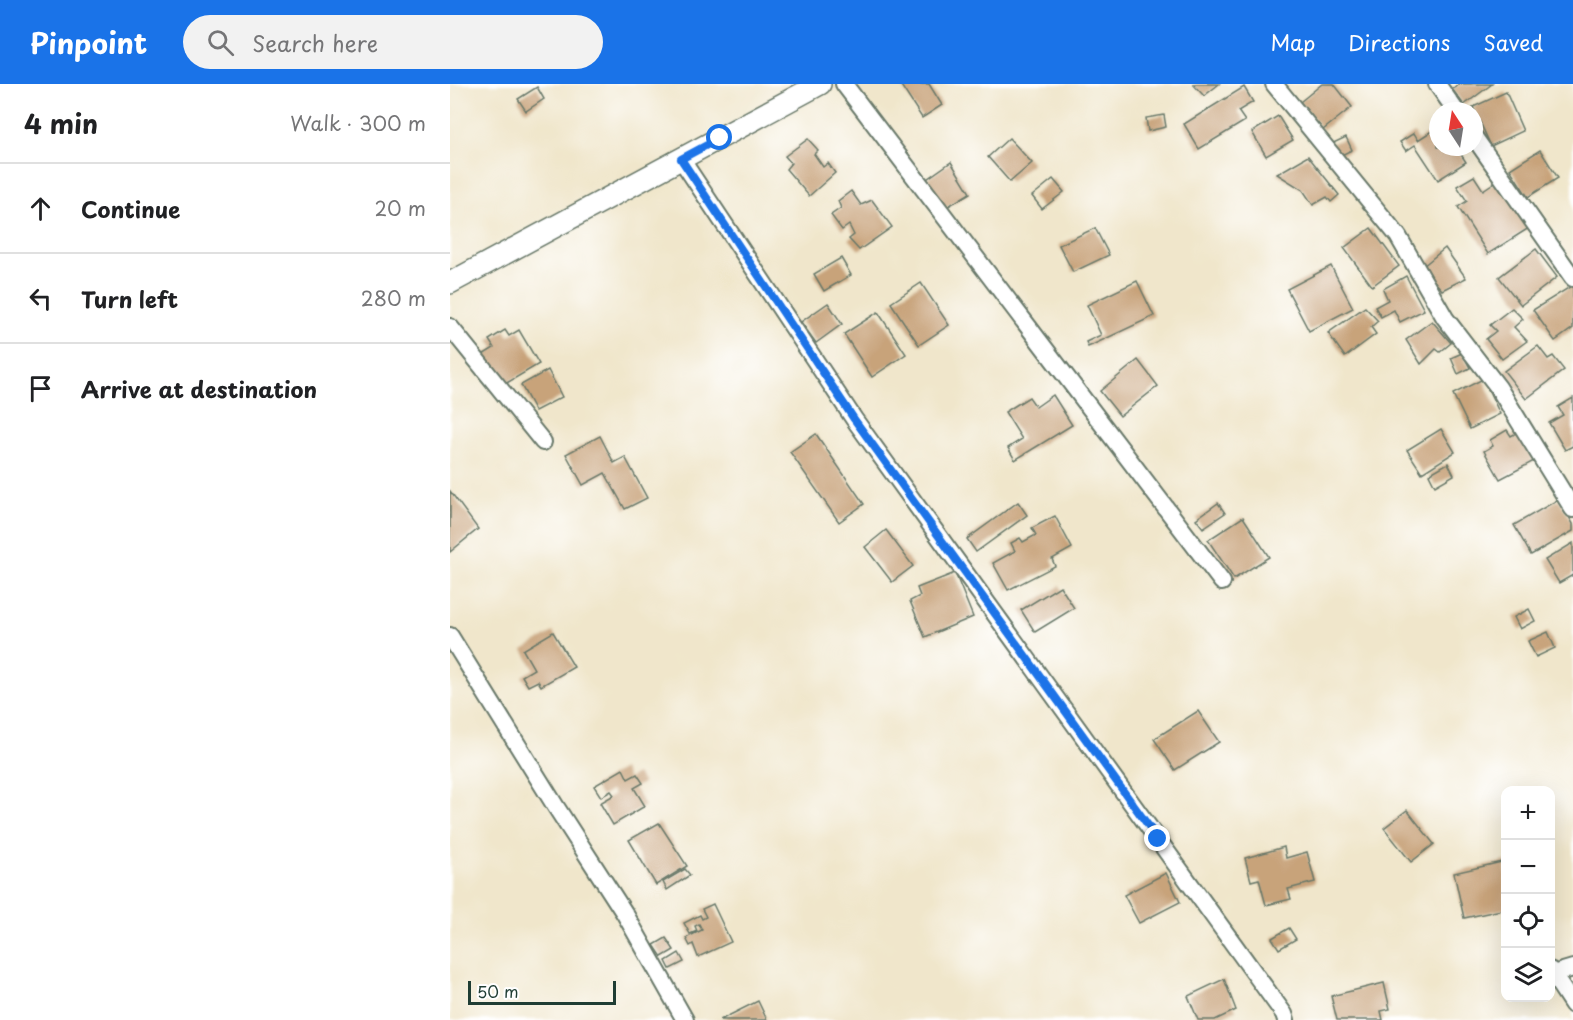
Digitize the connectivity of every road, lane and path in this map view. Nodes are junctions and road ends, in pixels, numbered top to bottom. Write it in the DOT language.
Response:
graph roads {
  1 [pos="820,84"];
  2 [pos="844,84"];
  3 [pos="1274,84"];
  4 [pos="1437,84"];
  5 [pos="1450,102"];
  6 [pos="1483,150"];
  7 [pos="681,159"];
  8 [pos="1573,278"];
  9 [pos="450,283"];
  10 [pos="450,327"];
  11 [pos="543,442"];
  12 [pos="1573,510"];
  13 [pos="1222,582"];
  14 [pos="450,636"];
  15 [pos="1573,968"];
  16 [pos="1555,971"];
  17 [pos="1555,977"];
  18 [pos="1573,1005"];
  19 [pos="685,1020"];
  20 [pos="1286,1020"];
  1 -- 7 [label="street"];
  2 -- 13 [label="street"];
  3 -- 12 [label="street"];
  4 -- 5 [label="street"];
  6 -- 8 [label="street"];
  7 -- 9 [label="street"];
  7 -- 20 [label="street"];
  10 -- 11 [label="street"];
  14 -- 19 [label="street"];
  15 -- 16 [label="street"];
  17 -- 18 [label="street"];
}
